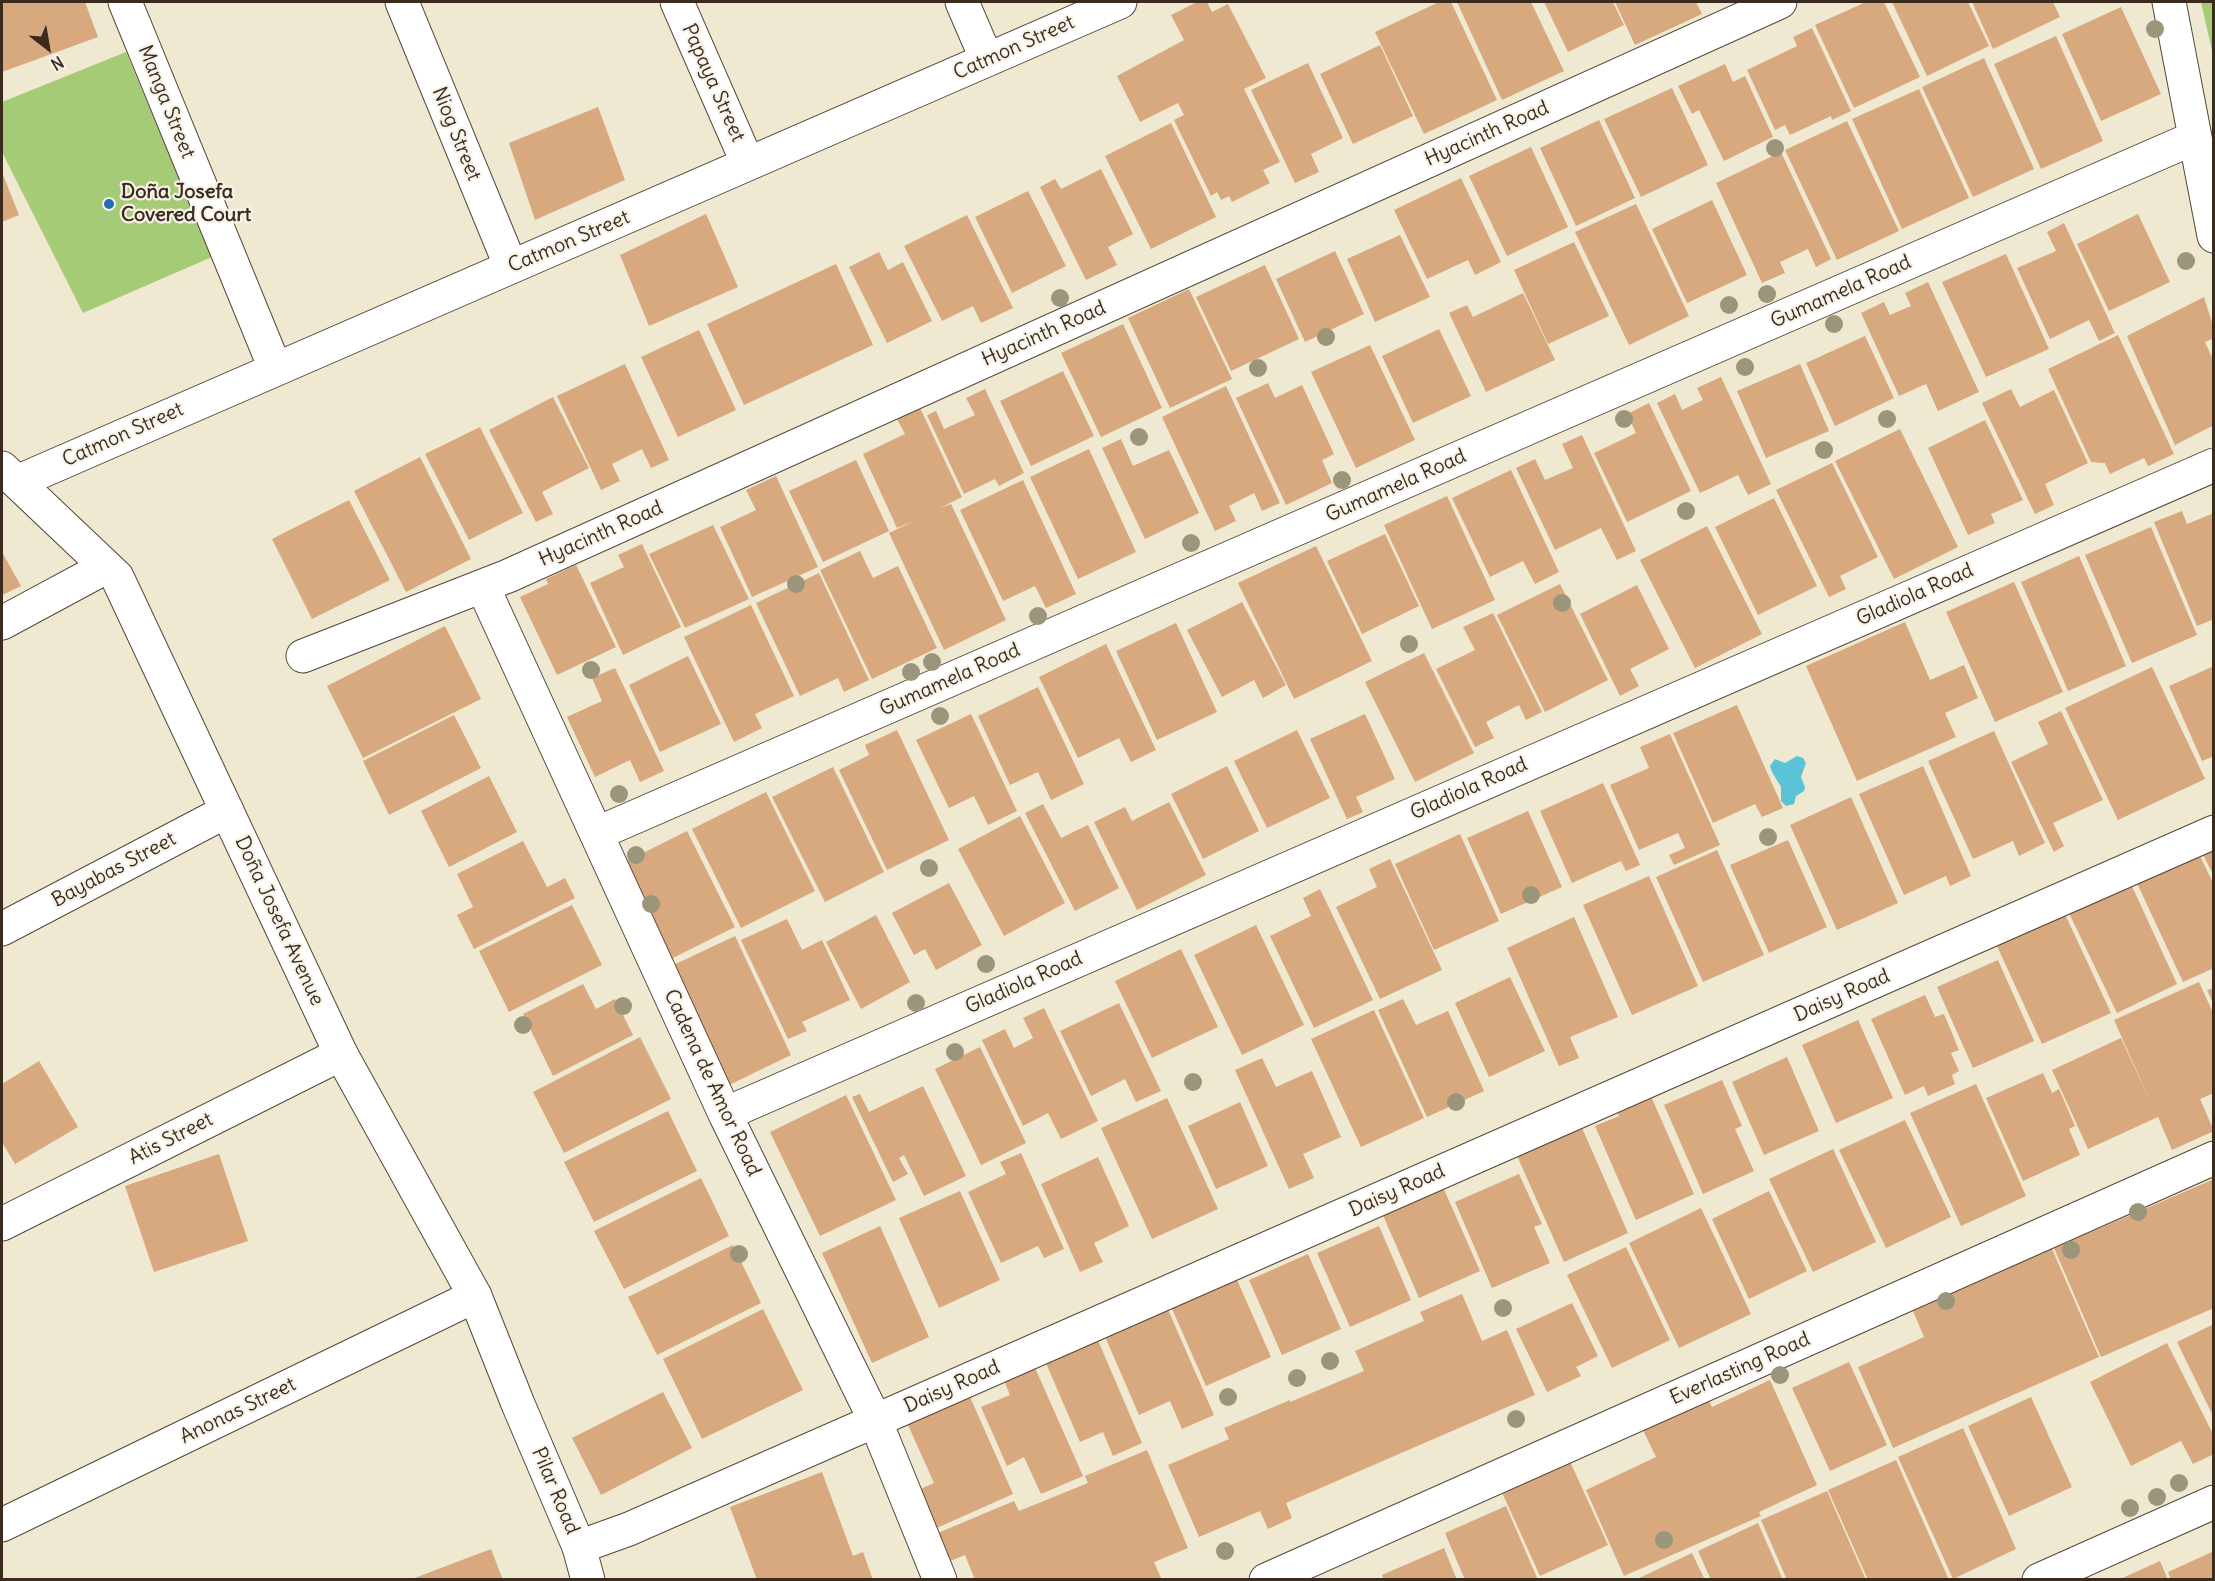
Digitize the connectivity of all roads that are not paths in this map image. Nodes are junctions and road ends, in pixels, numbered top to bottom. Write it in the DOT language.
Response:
graph roads {
  1 [pos="125,2"];
  2 [pos="402,2"];
  3 [pos="677,2"];
  4 [pos="962,2"];
  5 [pos="1120,2"];
  6 [pos="1780,2"];
  7 [pos="2169,2"];
  8 [pos="987,60"];
  9 [pos="2194,138"];
  10 [pos="748,164"];
  11 [pos="2214,236"];
  12 [pos="511,267"];
  13 [pos="275,368"];
  14 [pos="2214,465"];
  15 [pos="9,475"];
  16 [pos="106,567"];
  17 [pos="483,587"];
  18 [pos="2,623"];
  19 [pos="303,656"];
  20 [pos="227,811"];
  21 [pos="2214,832"];
  22 [pos="597,833"];
  23 [pos="2,929"];
  24 [pos="341,1054"];
  25 [pos="725,1114"];
  26 [pos="2214,1158"];
  27 [pos="2,1224"];
  28 [pos="475,1296"];
  29 [pos="518,1404"];
  30 [pos="875,1420"];
  31 [pos="2214,1502"];
  32 [pos="2,1525"];
  33 [pos="579,1547"];
  34 [pos="588,1580"];
  35 [pos="940,1580"];
  36 [pos="1266,1580"];
  37 [pos="2039,1580"];
  1 -- 13 [label="street, Manga Street"];
  2 -- 12 [label="street, Niog Street"];
  3 -- 10 [label="street, Papaya Street"];
  4 -- 8 [label="street"];
  5 -- 8 [label="street, Catmon Street"];
  6 -- 17 [label="street, Hyacinth Road"];
  7 -- 9 [label="street"];
  8 -- 10 [label="street, Catmon Street"];
  9 -- 11 [label="street"];
  9 -- 22 [label="street, Gumamela Road"];
  10 -- 12 [label="street, Catmon Street"];
  12 -- 13 [label="street, Catmon Street"];
  13 -- 15 [label="street, Catmon Street"];
  14 -- 25 [label="street, Gladiola Road"];
  15 -- 16 [label="street, Doña Josefa Avenue"];
  16 -- 18 [label="street"];
  16 -- 20 [label="street, Doña Josefa Avenue"];
  17 -- 19 [label="street, Hyacinth Road"];
  17 -- 22 [label="street, Cadena de Amor Road"];
  20 -- 23 [label="street, Bayabas Street"];
  20 -- 24 [label="street, Doña Josefa Avenue"];
  21 -- 30 [label="street, Daisy Road"];
  22 -- 25 [label="street, Cadena de Amor Road"];
  24 -- 27 [label="street, Atis Street"];
  24 -- 28 [label="street, Doña Josefa Avenue"];
  25 -- 30 [label="street, Cadena de Amor Road"];
  26 -- 36 [label="street, Everlasting Road"];
  28 -- 29 [label="street, Doña Josefa Avenue"];
  28 -- 32 [label="street, Anonas Street"];
  29 -- 33 [label="street, Pilar Road"];
  30 -- 33 [label="street, Daisy Road"];
  30 -- 35 [label="street, Cadena de Amor Road"];
  31 -- 37 [label="street"];
  33 -- 34 [label="street, Pilar Road"];
}
